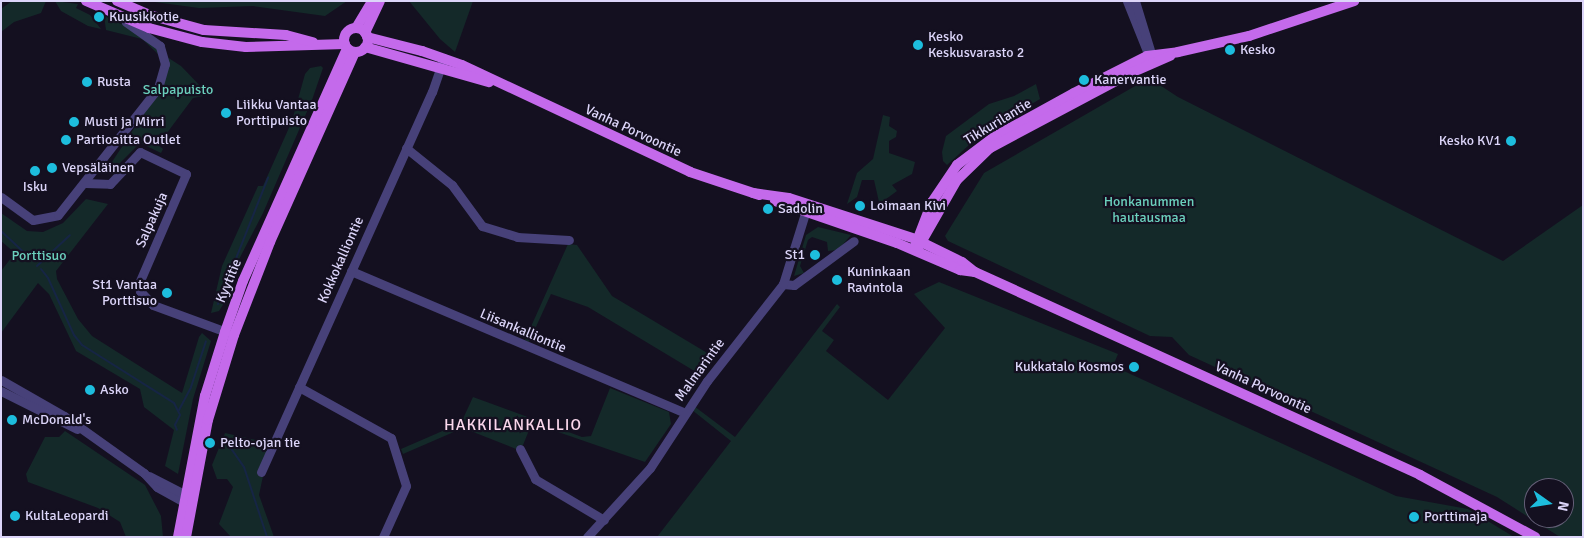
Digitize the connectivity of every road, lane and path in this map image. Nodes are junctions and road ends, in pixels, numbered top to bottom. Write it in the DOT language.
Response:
graph roads {
  1 [pos="86,1"];
  2 [pos="117,1"];
  3 [pos="372,1"];
  4 [pos="380,1"];
  5 [pos="1127,1"];
  6 [pos="1135,1"];
  7 [pos="1354,1"];
  8 [pos="114,14"];
  9 [pos="356,41"];
  10 [pos="1151,58"];
  11 [pos="443,63"];
  12 [pos="406,148"];
  13 [pos="85,183"];
  14 [pos="1,197"];
  15 [pos="806,208"];
  16 [pos="569,240"];
  17 [pos="854,241"];
  18 [pos="918,244"];
  19 [pos="352,271"];
  20 [pos="783,284"];
  21 [pos="230,333"];
  22 [pos="1,380"];
  23 [pos="299,387"];
  24 [pos="1,391"];
  25 [pos="685,414"];
  26 [pos="85,432"];
  27 [pos="520,449"];
  28 [pos="261,472"];
  29 [pos="188,499"];
  30 [pos="604,520"];
  31 [pos="178,537"];
  32 [pos="186,537"];
  33 [pos="383,537"];
  34 [pos="587,537"];
  35 [pos="1535,537"];
  1 -- 8 [label="main road, Vanha Porvoontie"];
  2 -- 9 [label="main road, Vanha Porvoontie"];
  3 -- 9 [label="main road, Kyytitie"];
  4 -- 9 [label="main road, Kyytitie"];
  5 -- 10 [label="street"];
  6 -- 10 [label="street"];
  7 -- 10 [label="main road, Tikkurilantie"];
  8 -- 9 [label="main road, Vanha Porvoontie"];
  8 -- 13 [label="street"];
  9 -- 11 [label="main road, Vanha Porvoontie"];
  9 -- 21 [label="main road, Kyytitie"];
  10 -- 18 [label="main road, Tikkurilantie"];
  11 -- 12 [label="street, Kokkokalliontie"];
  11 -- 15 [label="main road, Vanha Porvoontie"];
  12 -- 16 [label="street"];
  12 -- 19 [label="street, Kokkokalliontie"];
  13 -- 14 [label="street"];
  13 -- 21 [label="street, Salpakuja"];
  15 -- 18 [label="main road, Vanha Porvoontie"];
  15 -- 20 [label="street, Malmarintie"];
  17 -- 20 [label="street"];
  18 -- 35 [label="main road, Vanha Porvoontie"];
  19 -- 23 [label="street, Kokkokalliontie"];
  19 -- 25 [label="street, Liisankalliontie"];
  20 -- 25 [label="street, Malmarintie"];
  21 -- 29 [label="main road, Kyytitie"];
  22 -- 26 [label="street"];
  23 -- 28 [label="street, Kokkokalliontie"];
  23 -- 33 [label="street"];
  24 -- 26 [label="street"];
  25 -- 30 [label="street, Malmarintie"];
  26 -- 29 [label="street"];
  27 -- 30 [label="street"];
  29 -- 31 [label="main road, Kyytitie"];
  29 -- 32 [label="main road, Kyytitie"];
  30 -- 34 [label="street, Malmarintie"];
}
